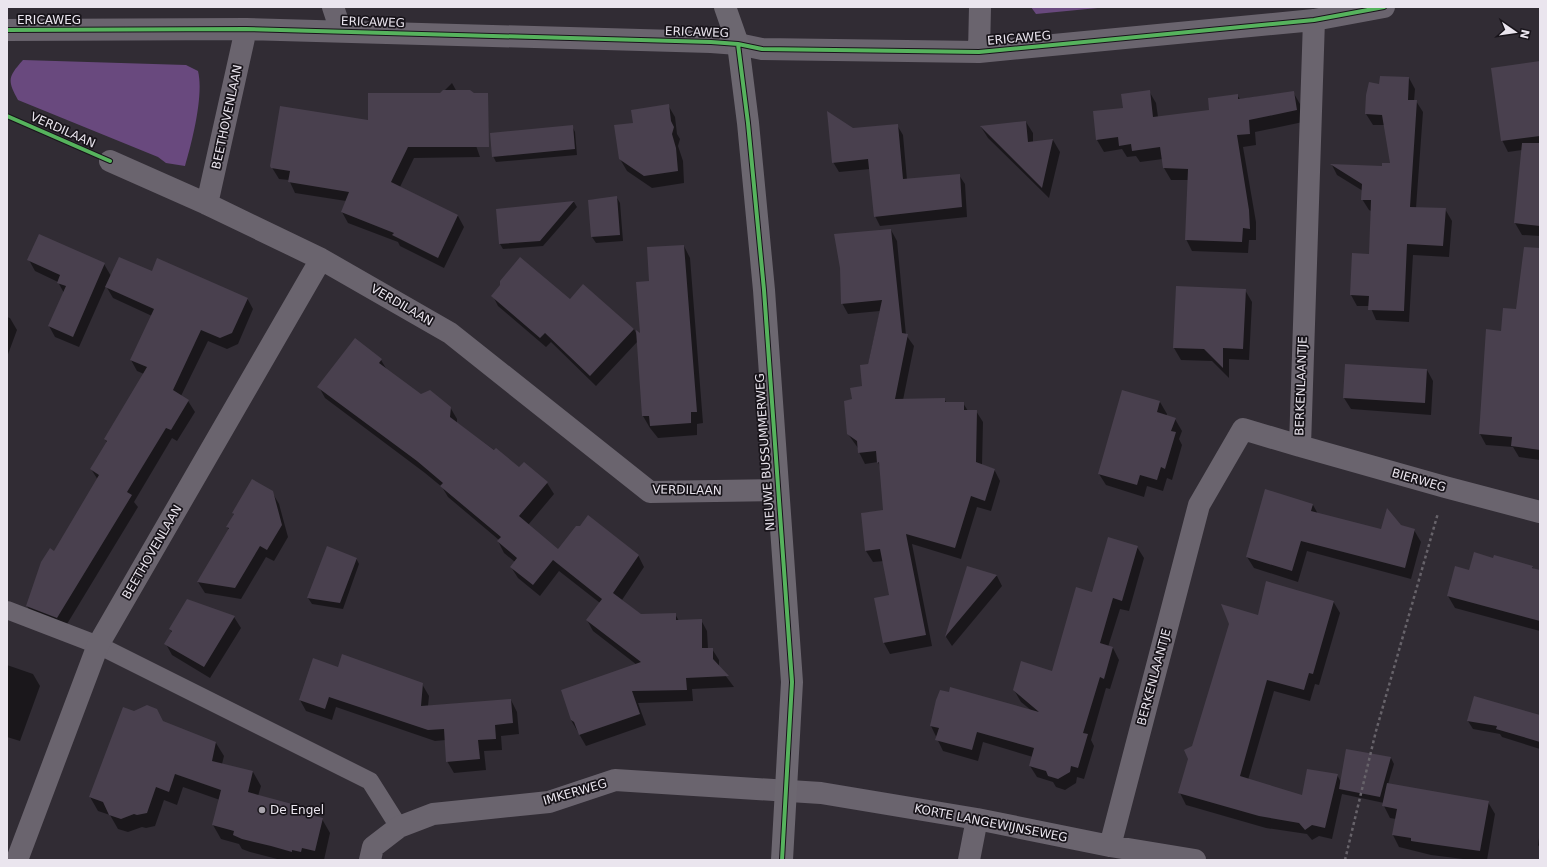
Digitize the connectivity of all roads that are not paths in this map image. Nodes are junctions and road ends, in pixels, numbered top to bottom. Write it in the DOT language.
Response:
graph roads {
  1 [pos="333,7"];
  2 [pos="725,7"];
  3 [pos="980,7"];
  4 [pos="1384,7"];
  5 [pos="1314,20"];
  6 [pos="246,29"];
  7 [pos="7,30"];
  8 [pos="341,31"];
  9 [pos="738,44"];
  10 [pos="979,52"];
  11 [pos="110,161"];
  12 [pos="207,204"];
  13 [pos="321,259"];
  14 [pos="1300,446"];
  15 [pos="777,490"];
  16 [pos="1540,512"];
  17 [pos="7,610"];
  18 [pos="98,645"];
  19 [pos="787,791"];
  20 [pos="977,819"];
  21 [pos="399,827"];
  22 [pos="1110,846"];
  23 [pos="371,854"];
  24 [pos="17,860"];
  25 [pos="782,860"];
  26 [pos="969,860"];
  27 [pos="1195,860"];
  1 -- 8 [label="street"];
  2 -- 9 [label="main road, NIEUWE BUSSUMMERWEG"];
  3 -- 10 [label="street"];
  4 -- 5 [label="street, ERICAWEG"];
  5 -- 10 [label="street, ERICAWEG"];
  5 -- 14 [label="street, BERKENLAANTJE"];
  6 -- 7 [label="street, ERICAWEG"];
  6 -- 8 [label="street, ERICAWEG"];
  6 -- 12 [label="street, BEETHOVENLAAN"];
  8 -- 9 [label="street, ERICAWEG"];
  9 -- 10 [label="street, ERICAWEG"];
  9 -- 15 [label="main road, NIEUWE BUSSUMMERWEG"];
  11 -- 12 [label="street, VERDILAAN"];
  12 -- 13 [label="street, VERDILAAN"];
  13 -- 15 [label="street, VERDILAAN"];
  13 -- 18 [label="street, BEETHOVENLAAN"];
  14 -- 16 [label="street, BIERWEG"];
  14 -- 22 [label="street, BERKENLAANTJE"];
  15 -- 19 [label="main road, NIEUWE BUSSUMMERWEG"];
  17 -- 18 [label="lane"];
  18 -- 21 [label="lane"];
  18 -- 24 [label="street, BEETHOVENLAAN"];
  19 -- 20 [label="street, KORTE LANGEWIJNSEWEG"];
  19 -- 21 [label="street, IMKERWEG"];
  19 -- 25 [label="main road, NIEUWE BUSSUMMERWEG"];
  20 -- 22 [label="street, KORTE LANGEWIJNSEWEG"];
  20 -- 26 [label="street"];
  21 -- 23 [label="street, IMKERWEG"];
  22 -- 27 [label="street, KORTE LANGEWIJNSEWEG"];
}
